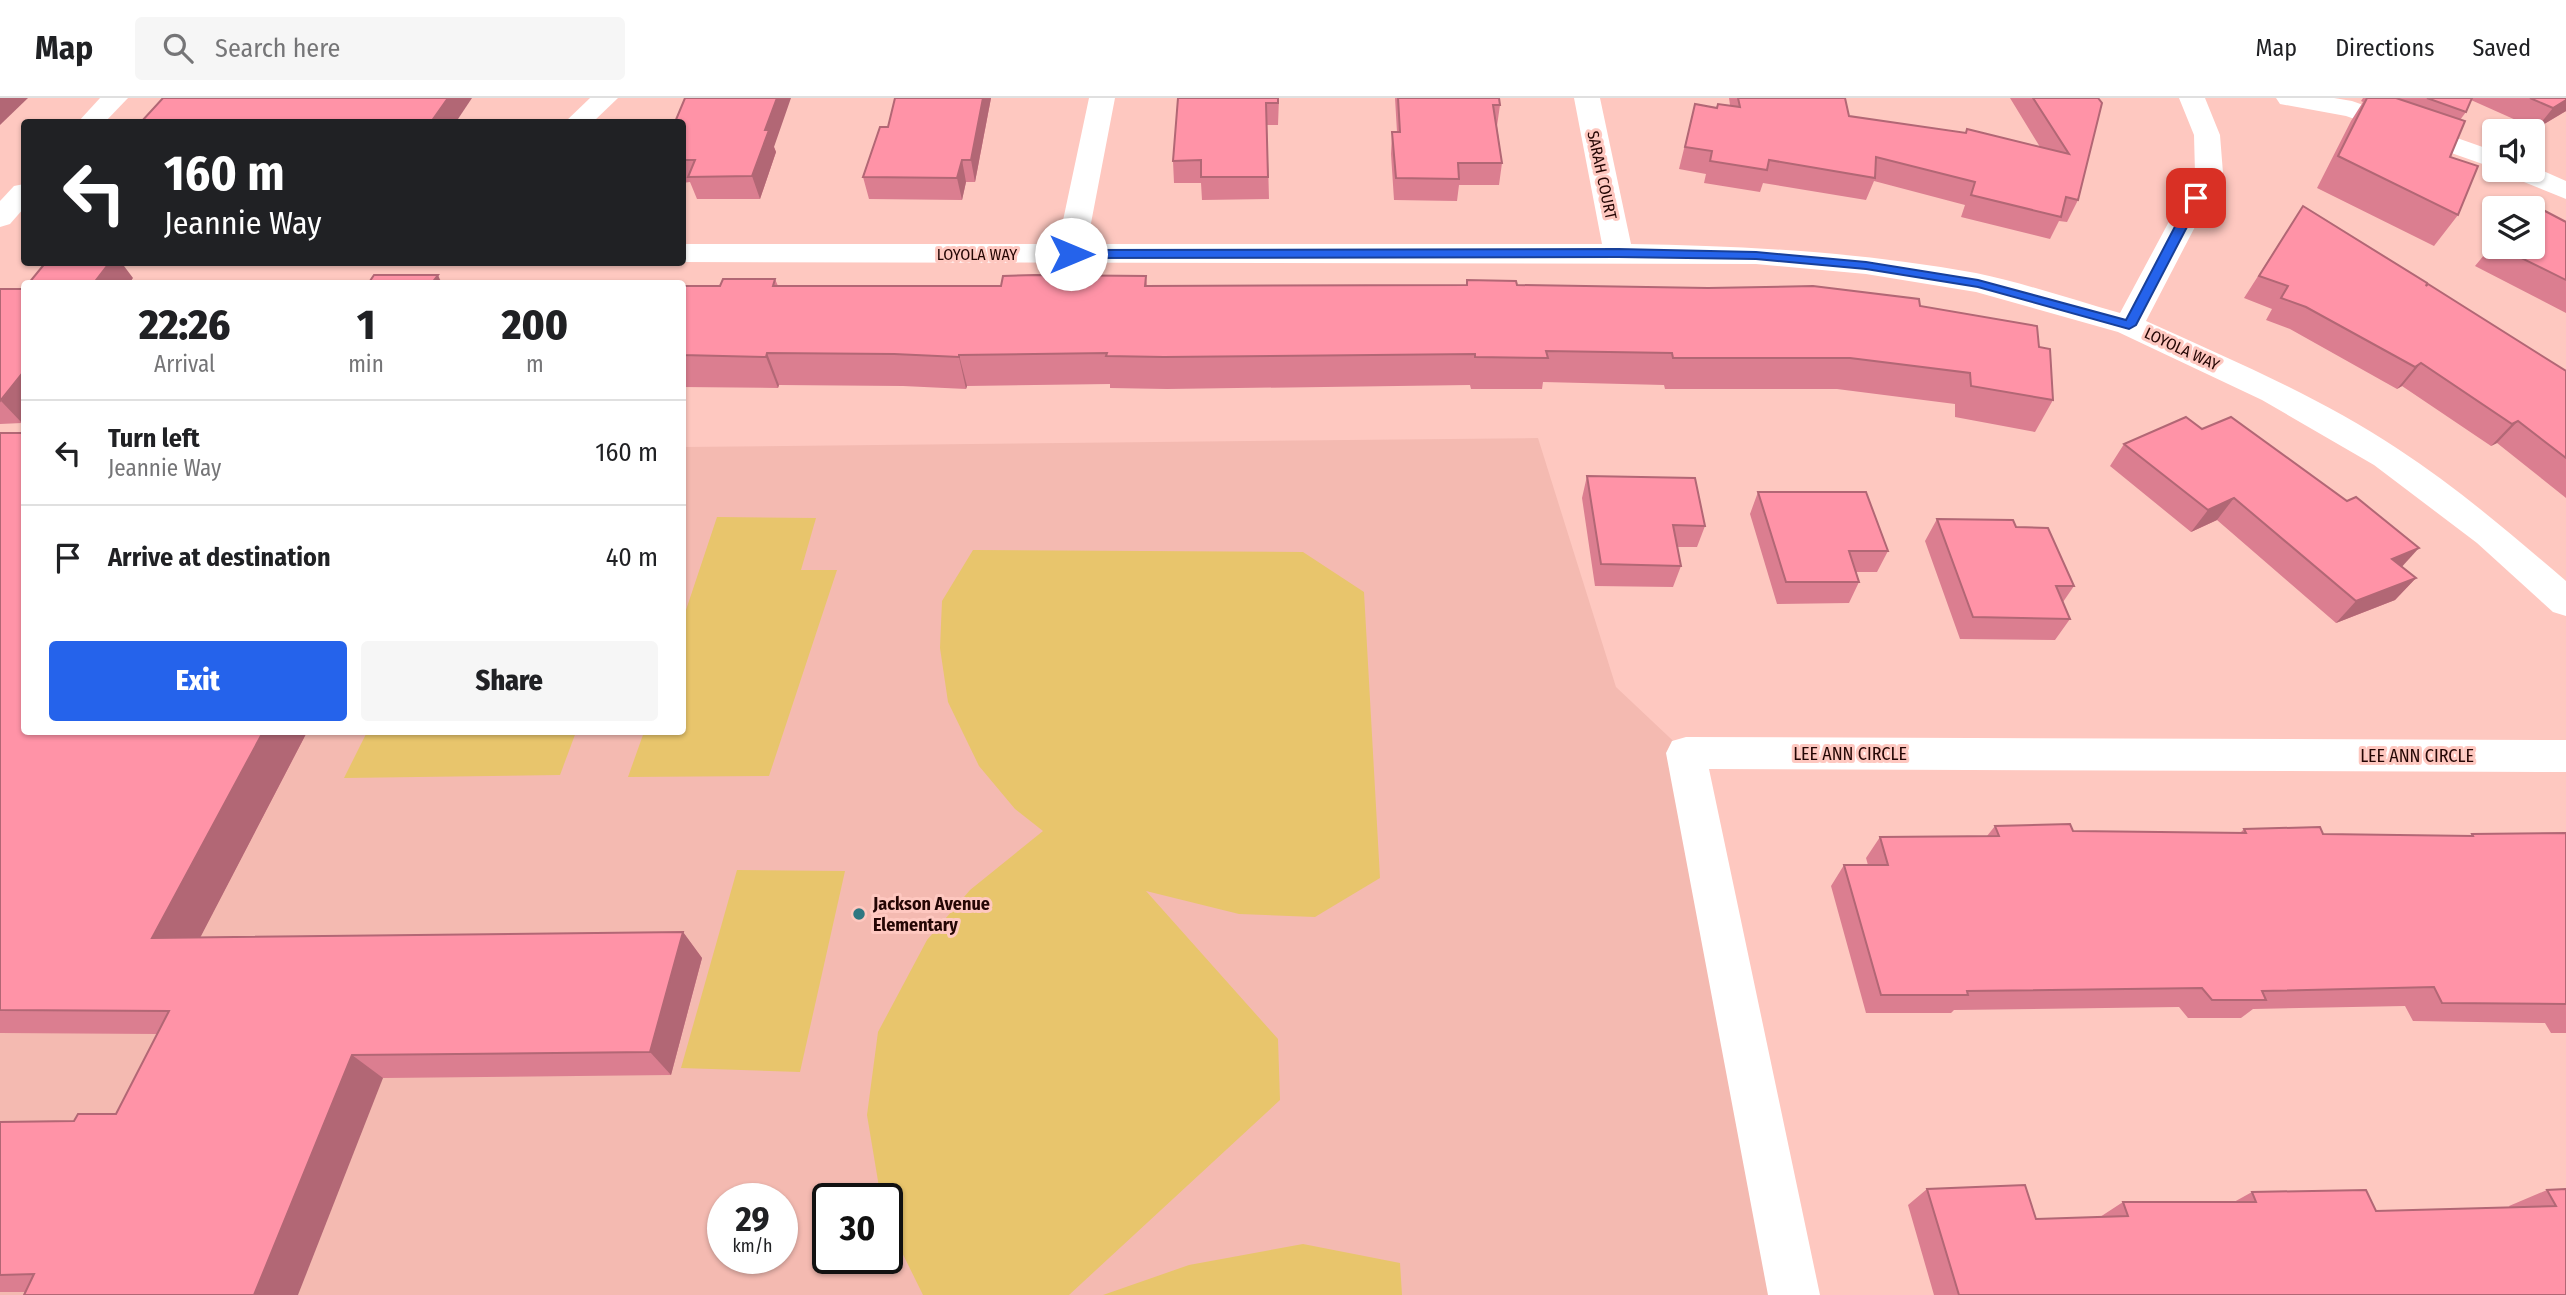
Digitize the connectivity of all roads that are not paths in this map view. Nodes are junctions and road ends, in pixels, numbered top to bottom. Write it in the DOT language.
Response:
graph roads {
  1 [pos="115,98"];
  2 [pos="605,98"];
  3 [pos="1102,98"];
  4 [pos="1587,98"];
  5 [pos="2192,98"];
  6 [pos="2289,98"];
  7 [pos="94,119"];
  8 [pos="581,119"];
  9 [pos="2482,156"];
  10 [pos="2545,182"];
  11 [pos="2566,191"];
  12 [pos="21,195"];
  13 [pos="0,218"];
  14 [pos="0,234"];
  15 [pos="21,234"];
  16 [pos="686,253"];
  17 [pos="1618,253"];
  18 [pos="1071,254"];
  19 [pos="2129,325"];
  20 [pos="2566,602"];
  21 [pos="2566,756"];
  22 [pos="1794,1295"];
  1 -- 7 [label="street"];
  2 -- 8 [label="street"];
  3 -- 18 [label="street"];
  4 -- 17 [label="street, SARAH COURT"];
  5 -- 19 [label="street"];
  6 -- 9 [label="street"];
  10 -- 11 [label="street"];
  12 -- 13 [label="street"];
  14 -- 15 [label="street"];
  16 -- 18 [label="street, LOYOLA WAY"];
  17 -- 18 [label="street, LOYOLA WAY"];
  17 -- 19 [label="street, LOYOLA WAY"];
  19 -- 20 [label="street, LOYOLA WAY"];
  21 -- 22 [label="street, LEE ANN CIRCLE"];
}
